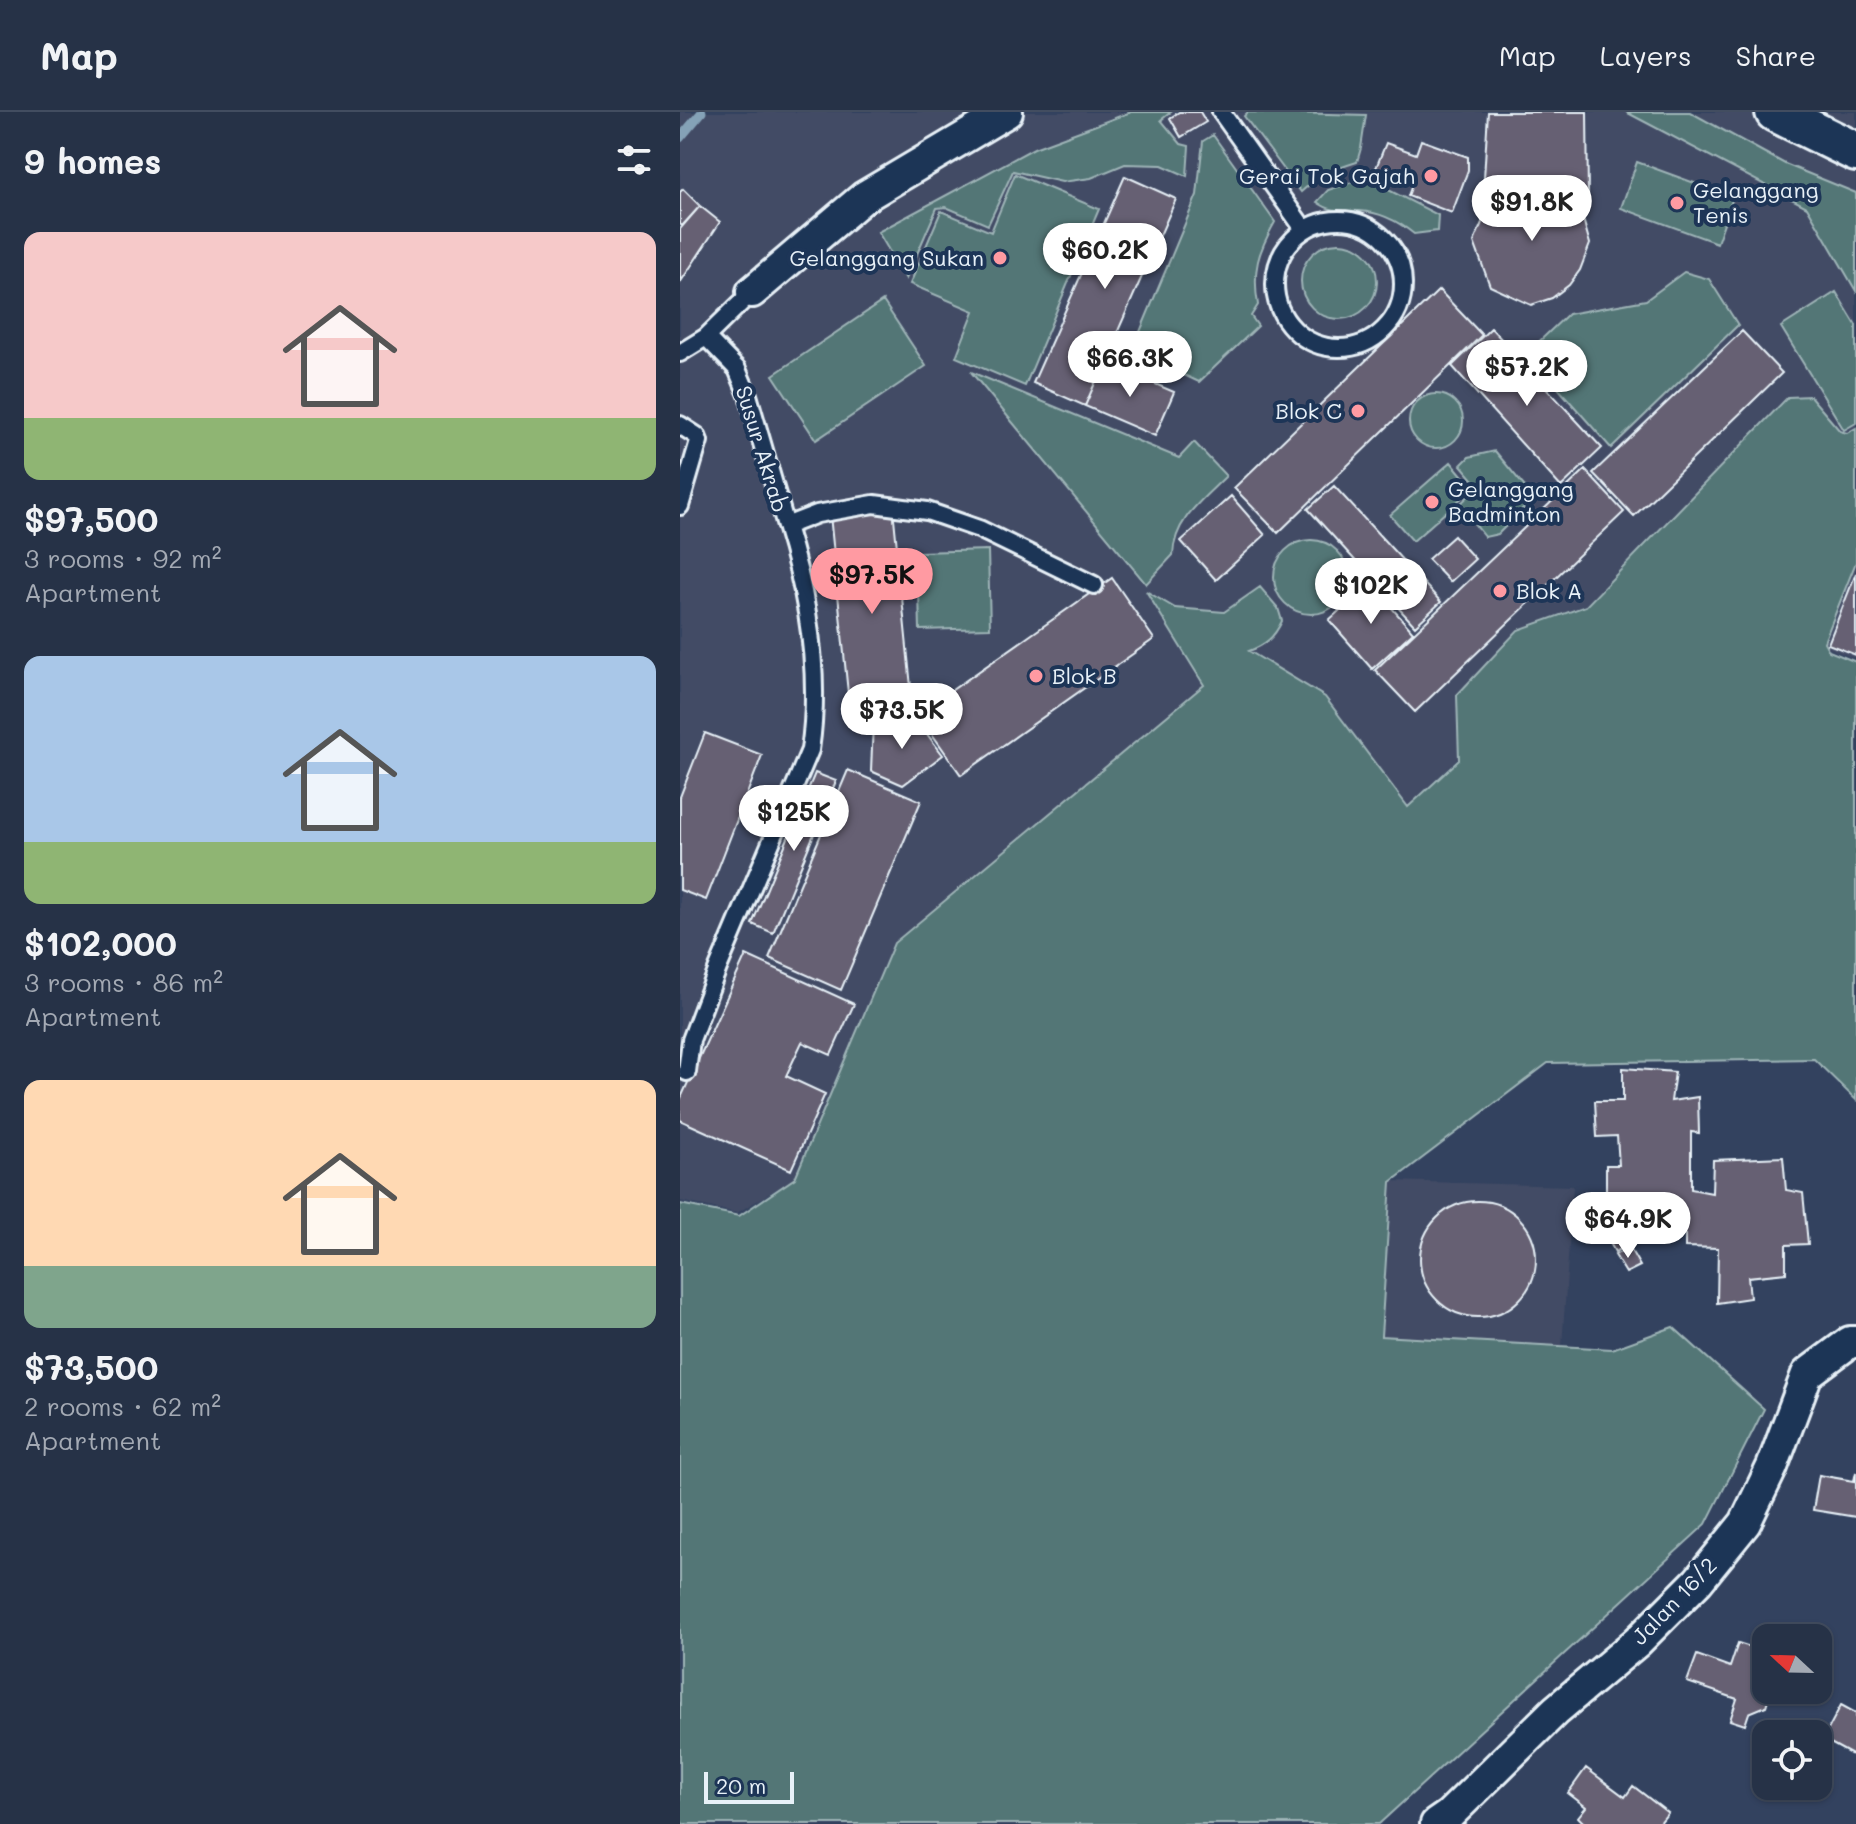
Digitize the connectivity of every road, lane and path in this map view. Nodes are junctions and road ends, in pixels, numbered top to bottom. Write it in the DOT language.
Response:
graph roads {
  1 [pos="1007,112"];
  2 [pos="1221,112"];
  3 [pos="1775,112"];
  4 [pos="1856,152"];
  5 [pos="1304,229"];
  6 [pos="752,292"];
  7 [pos="706,337"];
  8 [pos="680,353"];
  9 [pos="680,425"];
  10 [pos="680,506"];
  11 [pos="786,526"];
  12 [pos="1094,585"];
  13 [pos="687,1072"];
  14 [pos="1856,1342"];
  15 [pos="1436,1824"];
  1 -- 6 [label="street"];
  2 -- 5 [label="lane"];
  3 -- 4 [label="street"];
  5 -- 5 [label="lane"];
  6 -- 7 [label="lane"];
  7 -- 8 [label="lane"];
  7 -- 11 [label="lane, Susur Akrab"];
  9 -- 10 [label="lane"];
  11 -- 12 [label="lane, Susur Akrab"];
  11 -- 13 [label="lane"];
  14 -- 15 [label="street, Jalan 16/2"];
}
